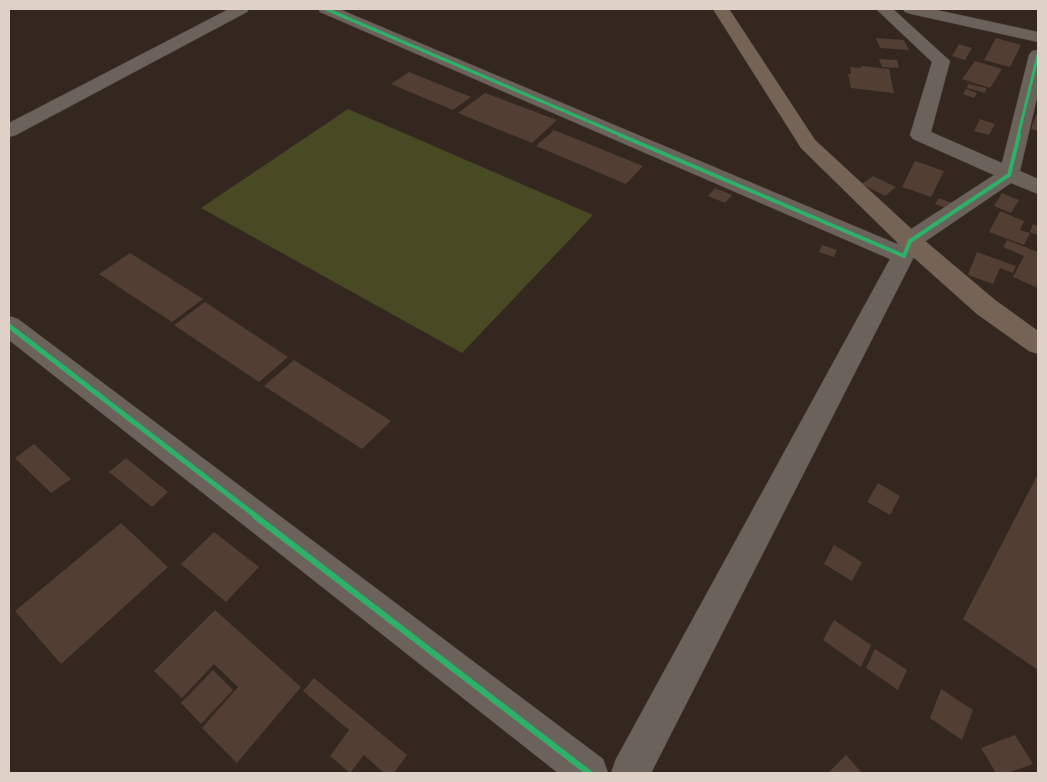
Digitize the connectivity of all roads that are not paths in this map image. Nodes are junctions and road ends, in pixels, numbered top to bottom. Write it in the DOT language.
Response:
graph roads {
  1 [pos="241,9"];
  2 [pos="326,9"];
  3 [pos="721,9"];
  4 [pos="884,9"];
  5 [pos="911,9"];
  6 [pos="1038,37"];
  7 [pos="1038,55"];
  8 [pos="9,131"];
  9 [pos="1009,175"];
  10 [pos="1038,187"];
  11 [pos="907,248"];
  12 [pos="9,326"];
  13 [pos="1038,344"];
  14 [pos="589,773"];
  15 [pos="630,773"];
  1 -- 8 [label="street"];
  2 -- 11 [label="street"];
  3 -- 11 [label="highway"];
  4 -- 9 [label="street"];
  5 -- 6 [label="street"];
  7 -- 9 [label="street"];
  9 -- 10 [label="street"];
  9 -- 11 [label="street"];
  11 -- 13 [label="highway"];
  11 -- 15 [label="street"];
  12 -- 14 [label="street"];
}
